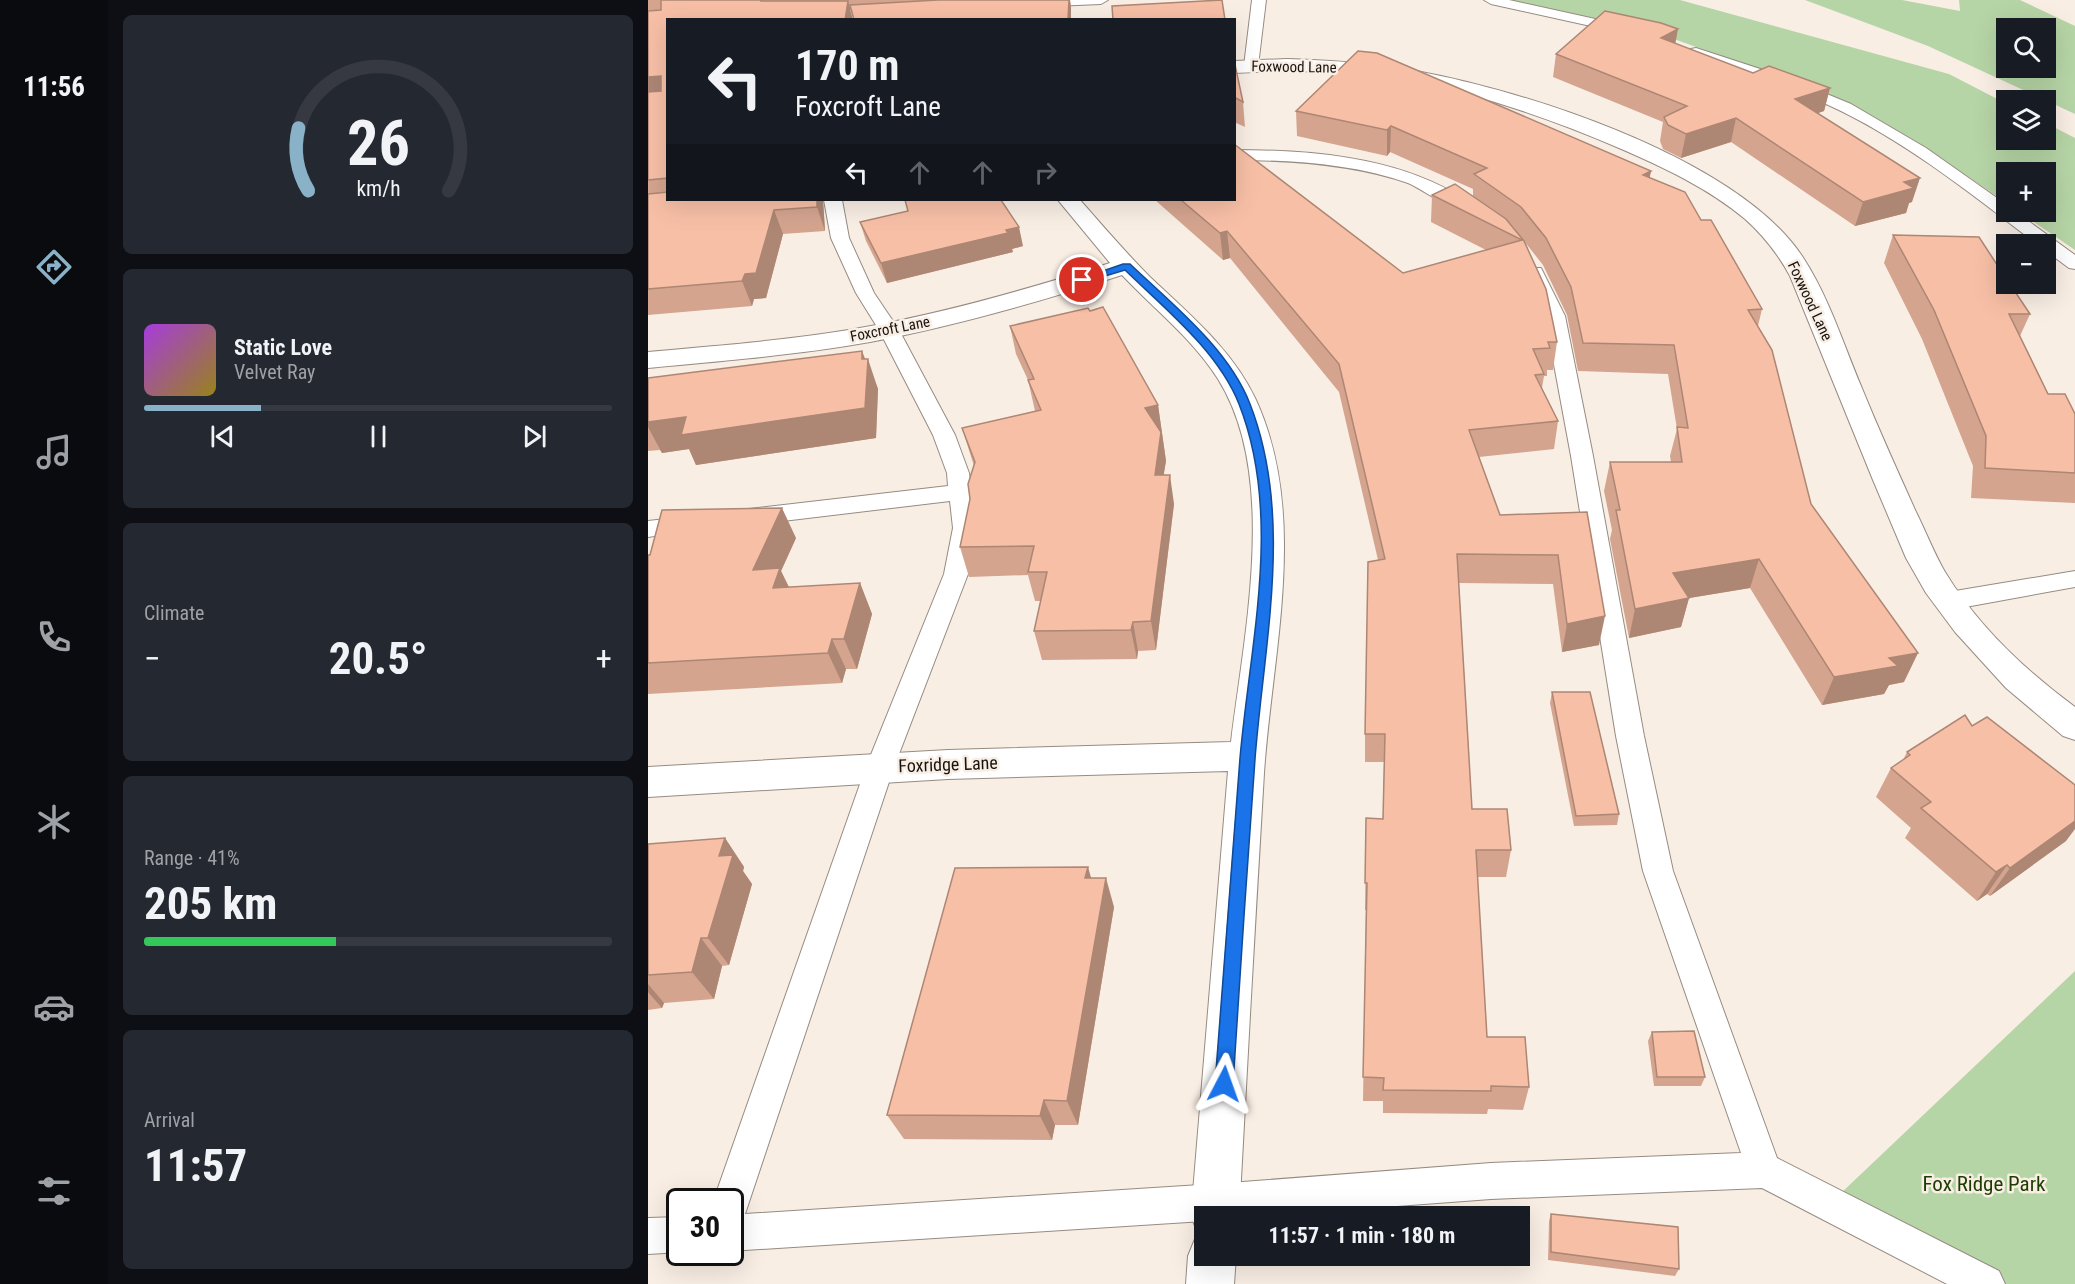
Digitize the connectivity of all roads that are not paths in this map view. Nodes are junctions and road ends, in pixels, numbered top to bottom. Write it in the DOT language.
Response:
graph roads {
  1 [pos="1101,0"];
  2 [pos="1259,0"];
  3 [pos="1491,0"];
  4 [pos="1019,5"];
  5 [pos="1640,33"];
  6 [pos="1679,46"];
  7 [pos="1243,67"];
  8 [pos="1236,155"];
  9 [pos="832,201"];
  10 [pos="1070,201"];
  11 [pos="1488,222"];
  12 [pos="1518,249"];
  13 [pos="2075,264"];
  14 [pos="1126,266"];
  15 [pos="889,330"];
  16 [pos="648,360"];
  17 [pos="960,492"];
  18 [pos="648,529"];
  19 [pos="2075,579"];
  20 [pos="1949,601"];
  21 [pos="2075,726"];
  22 [pos="1248,756"];
  23 [pos="880,767"];
  24 [pos="648,782"];
  25 [pos="1764,1170"];
  26 [pos="736,1188"];
  27 [pos="1215,1206"];
  28 [pos="1245,1206"];
  29 [pos="1194,1210"];
  30 [pos="744,1232"];
  31 [pos="666,1235"];
  32 [pos="648,1236"];
  33 [pos="1211,1266"];
  34 [pos="1210,1284"];
  35 [pos="1986,1284"];
  1 -- 4 [label="lane"];
  2 -- 7 [label="lane"];
  3 -- 5 [label="lane"];
  6 -- 13 [label="lane"];
  7 -- 20 [label="street, Foxwood Lane"];
  8 -- 11 [label="lane"];
  9 -- 15 [label="lane"];
  10 -- 14 [label="street"];
  12 -- 25 [label="lane"];
  14 -- 15 [label="street, Foxcroft Lane"];
  14 -- 22 [label="street"];
  15 -- 16 [label="street, Foxcroft Lane"];
  15 -- 17 [label="lane"];
  17 -- 18 [label="lane"];
  17 -- 23 [label="lane"];
  19 -- 20 [label="lane"];
  20 -- 21 [label="street, Foxwood Lane"];
  22 -- 23 [label="street, Foxridge Lane"];
  22 -- 27 [label="street"];
  23 -- 24 [label="street, Foxridge Lane"];
  23 -- 26 [label="lane"];
  25 -- 28 [label="lane"];
  25 -- 35 [label="lane"];
  29 -- 30 [label="lane"];
  31 -- 32 [label="lane"];
  33 -- 34 [label="street"];
}
